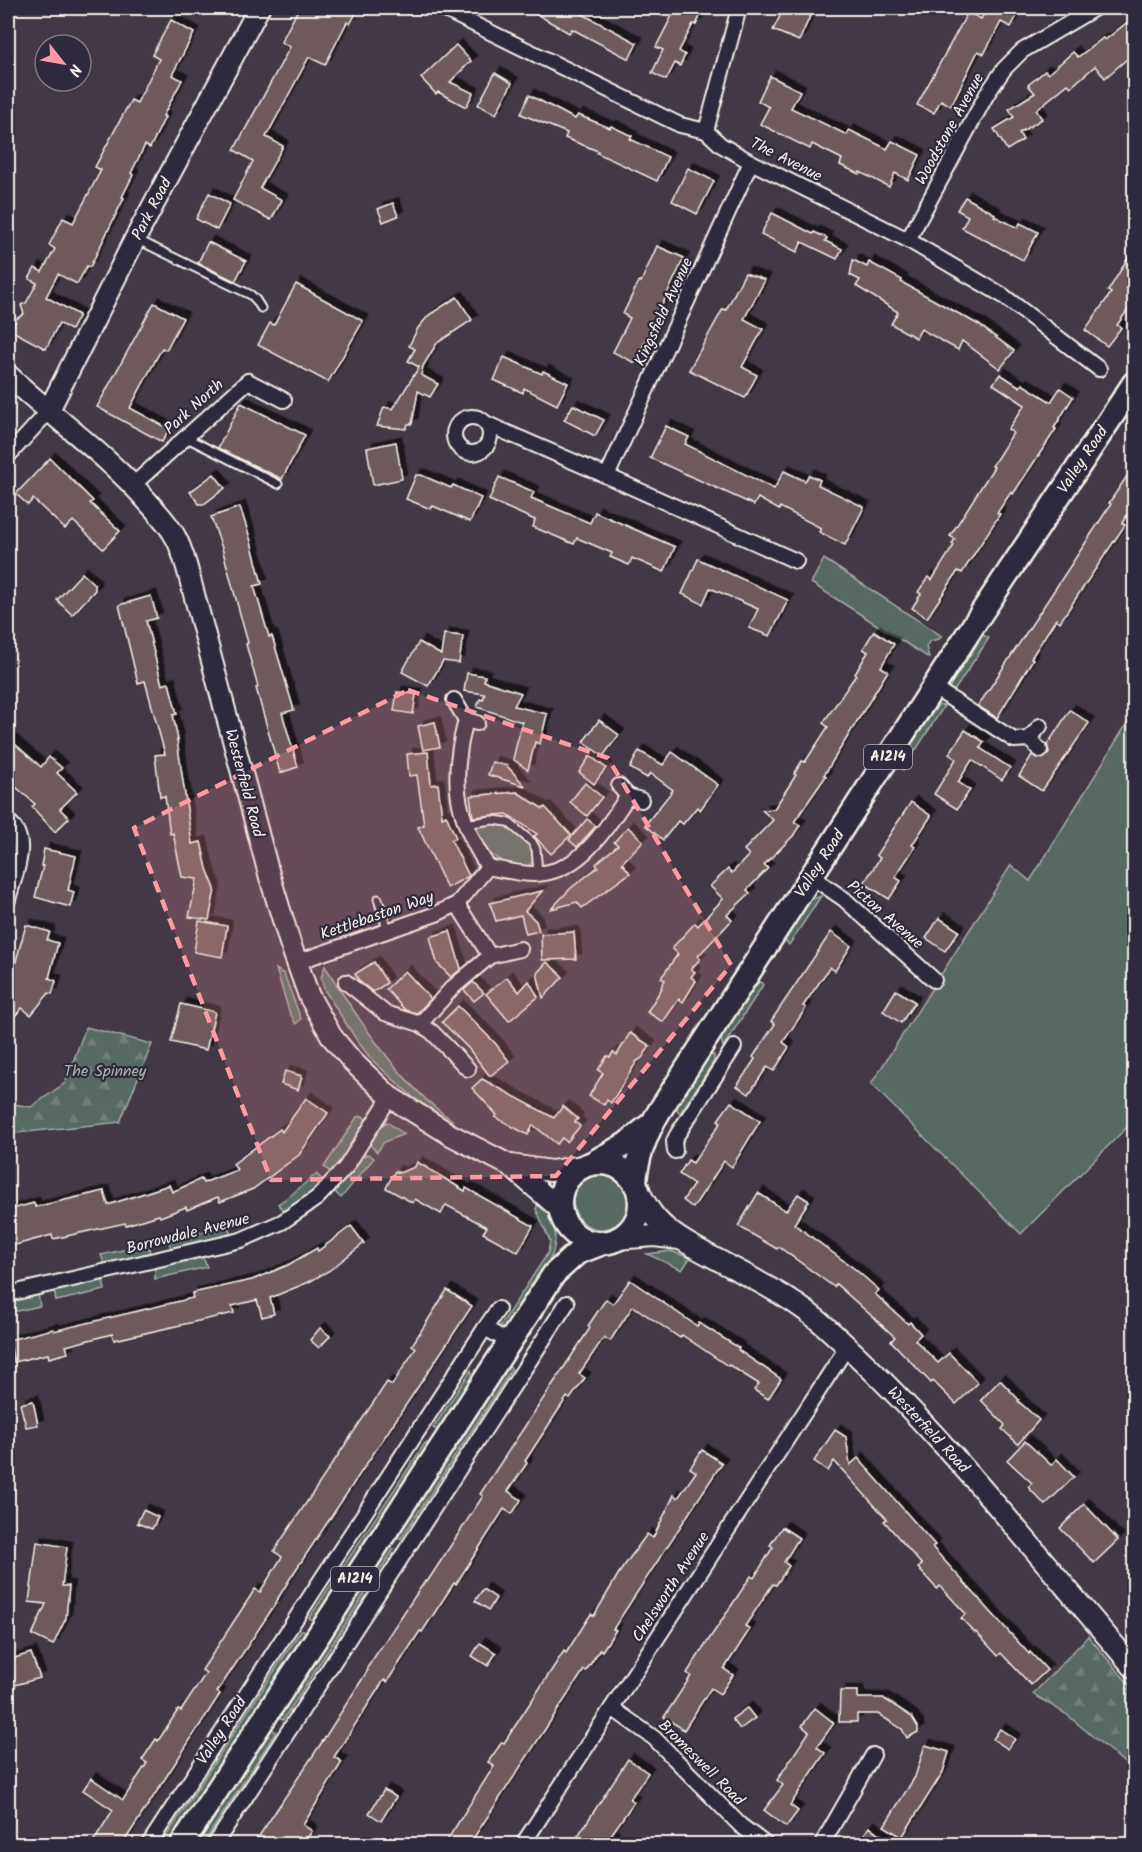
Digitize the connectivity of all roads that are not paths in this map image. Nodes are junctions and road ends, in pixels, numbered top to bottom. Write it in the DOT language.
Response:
graph roads {
  1 [pos="259,8"];
  2 [pos="739,8"];
  3 [pos="1095,8"];
  4 [pos="443,9"];
  5 [pos="706,131"];
  6 [pos="752,162"];
  7 [pos="135,239"];
  8 [pos="908,240"];
  9 [pos="261,308"];
  10 [pos="1099,369"];
  11 [pos="8,375"];
  12 [pos="1134,383"];
  13 [pos="284,400"];
  14 [pos="48,412"];
  15 [pos="487,424"];
  16 [pos="185,437"];
  17 [pos="8,456"];
  18 [pos="607,476"];
  19 [pos="278,484"];
  20 [pos="133,485"];
  21 [pos="796,561"];
  22 [pos="933,687"];
  23 [pos="454,700"];
  24 [pos="1040,726"];
  25 [pos="1029,739"];
  26 [pos="1040,750"];
  27 [pos="629,794"];
  28 [pos="8,821"];
  29 [pos="464,824"];
  30 [pos="488,867"];
  31 [pos="538,874"];
  32 [pos="812,877"];
  33 [pos="378,899"];
  34 [pos="8,900"];
  35 [pos="457,904"];
  36 [pos="387,929"];
  37 [pos="520,949"];
  38 [pos="490,956"];
  39 [pos="297,962"];
  40 [pos="934,980"];
  41 [pos="346,982"];
  42 [pos="420,1024"];
  43 [pos="706,1041"];
  44 [pos="468,1069"];
  45 [pos="390,1097"];
  46 [pos="656,1117"];
  47 [pos="682,1126"];
  48 [pos="675,1151"];
  49 [pos="509,1164"];
  50 [pos="587,1164"];
  51 [pos="636,1186"];
  52 [pos="562,1215"];
  53 [pos="680,1239"];
  54 [pos="610,1241"];
  55 [pos="554,1274"];
  56 [pos="8,1294"];
  57 [pos="567,1303"];
  58 [pos="498,1309"];
  59 [pos="527,1314"];
  60 [pos="552,1327"];
  61 [pos="485,1328"];
  62 [pos="509,1342"];
  63 [pos="848,1347"];
  64 [pos="420,1429"];
  65 [pos="442,1444"];
  66 [pos="383,1535"];
  67 [pos="406,1551"];
  68 [pos="295,1618"];
  69 [pos="320,1633"];
  70 [pos="1134,1668"];
  71 [pos="612,1708"];
  72 [pos="266,1717"];
  73 [pos="289,1731"];
  74 [pos="873,1755"];
  75 [pos="149,1845"];
  76 [pos="182,1845"];
  77 [pos="215,1845"];
  78 [pos="523,1845"];
  79 [pos="765,1845"];
  80 [pos="822,1845"];
  1 -- 7 [label="main road, Park Road"];
  2 -- 5 [label="street"];
  3 -- 8 [label="street, Woodstone Avenue"];
  4 -- 5 [label="street, The Avenue"];
  5 -- 6 [label="street, The Avenue"];
  6 -- 8 [label="street, The Avenue"];
  6 -- 18 [label="street, Kingsfield Avenue"];
  7 -- 9 [label="lane"];
  7 -- 14 [label="main road, Park Road"];
  8 -- 10 [label="street, The Avenue"];
  11 -- 14 [label="main road, Westerfield Road"];
  12 -- 22 [label="main road, Valley Road / A1214"];
  13 -- 16 [label="street, Park North"];
  14 -- 17 [label="street"];
  14 -- 20 [label="main road, Westerfield Road"];
  15 -- 18 [label="street"];
  16 -- 19 [label="lane"];
  16 -- 20 [label="street, Park North"];
  18 -- 21 [label="street"];
  20 -- 39 [label="main road, Westerfield Road"];
  22 -- 25 [label="street"];
  22 -- 32 [label="main road, Valley Road / A1214"];
  23 -- 29 [label="street"];
  24 -- 25 [label="street"];
  25 -- 26 [label="street"];
  27 -- 31 [label="street"];
  28 -- 34 [label="street"];
  29 -- 30 [label="street"];
  29 -- 31 [label="lane"];
  30 -- 31 [label="street"];
  30 -- 35 [label="street, Kettlebaston Way"];
  32 -- 40 [label="street, Picton Avenue"];
  32 -- 43 [label="main road, Valley Road / A1214"];
  33 -- 36 [label="lane"];
  35 -- 36 [label="street, Kettlebaston Way"];
  35 -- 38 [label="street"];
  36 -- 39 [label="street, Kettlebaston Way"];
  37 -- 38 [label="street"];
  38 -- 42 [label="street"];
  39 -- 45 [label="main road, Westerfield Road"];
  41 -- 42 [label="street"];
  42 -- 44 [label="street"];
  43 -- 46 [label="main road, Valley Road / A1214"];
  43 -- 47 [label="street"];
  45 -- 49 [label="main road, Westerfield Road"];
  45 -- 56 [label="street, Borrowdale Avenue"];
  46 -- 47 [label="street"];
  46 -- 50 [label="main road, Valley Road / A1214"];
  46 -- 51 [label="main road, Valley Road / A1214"];
  47 -- 48 [label="street"];
  49 -- 50 [label="main road, Westerfield Road"];
  49 -- 52 [label="main road, Westerfield Road"];
  50 -- 51 [label="main road"];
  50 -- 52 [label="main road"];
  51 -- 53 [label="main road, Westerfield Road"];
  51 -- 54 [label="main road"];
  52 -- 54 [label="main road"];
  52 -- 55 [label="main road, Valley Road / A1214"];
  53 -- 54 [label="main road, Westerfield Road"];
  53 -- 63 [label="main road, Westerfield Road"];
  54 -- 55 [label="main road, Valley Road / A1214"];
  55 -- 59 [label="main road, Valley Road / A1214"];
  57 -- 60 [label="street"];
  58 -- 61 [label="street, Valley Road"];
  59 -- 60 [label="street"];
  59 -- 62 [label="main road, Valley Road / A1214"];
  60 -- 67 [label="street"];
  61 -- 62 [label="street"];
  61 -- 64 [label="street, Valley Road"];
  62 -- 65 [label="main road, Valley Road / A1214"];
  63 -- 70 [label="main road, Westerfield Road"];
  63 -- 71 [label="street, Chelsworth Avenue"];
  64 -- 65 [label="street"];
  64 -- 68 [label="street, Valley Road"];
  65 -- 66 [label="main road, Valley Road / A1214"];
  66 -- 67 [label="street"];
  66 -- 69 [label="main road, Valley Road / A1214"];
  67 -- 73 [label="street"];
  68 -- 69 [label="street"];
  68 -- 75 [label="street, Valley Road"];
  69 -- 72 [label="main road, Valley Road / A1214"];
  71 -- 78 [label="street, Chelsworth Avenue"];
  71 -- 79 [label="street, Bromeswell Road"];
  72 -- 73 [label="street, Valley Road"];
  72 -- 76 [label="main road, Valley Road / A1214"];
  73 -- 77 [label="street"];
  74 -- 80 [label="street"];
}
